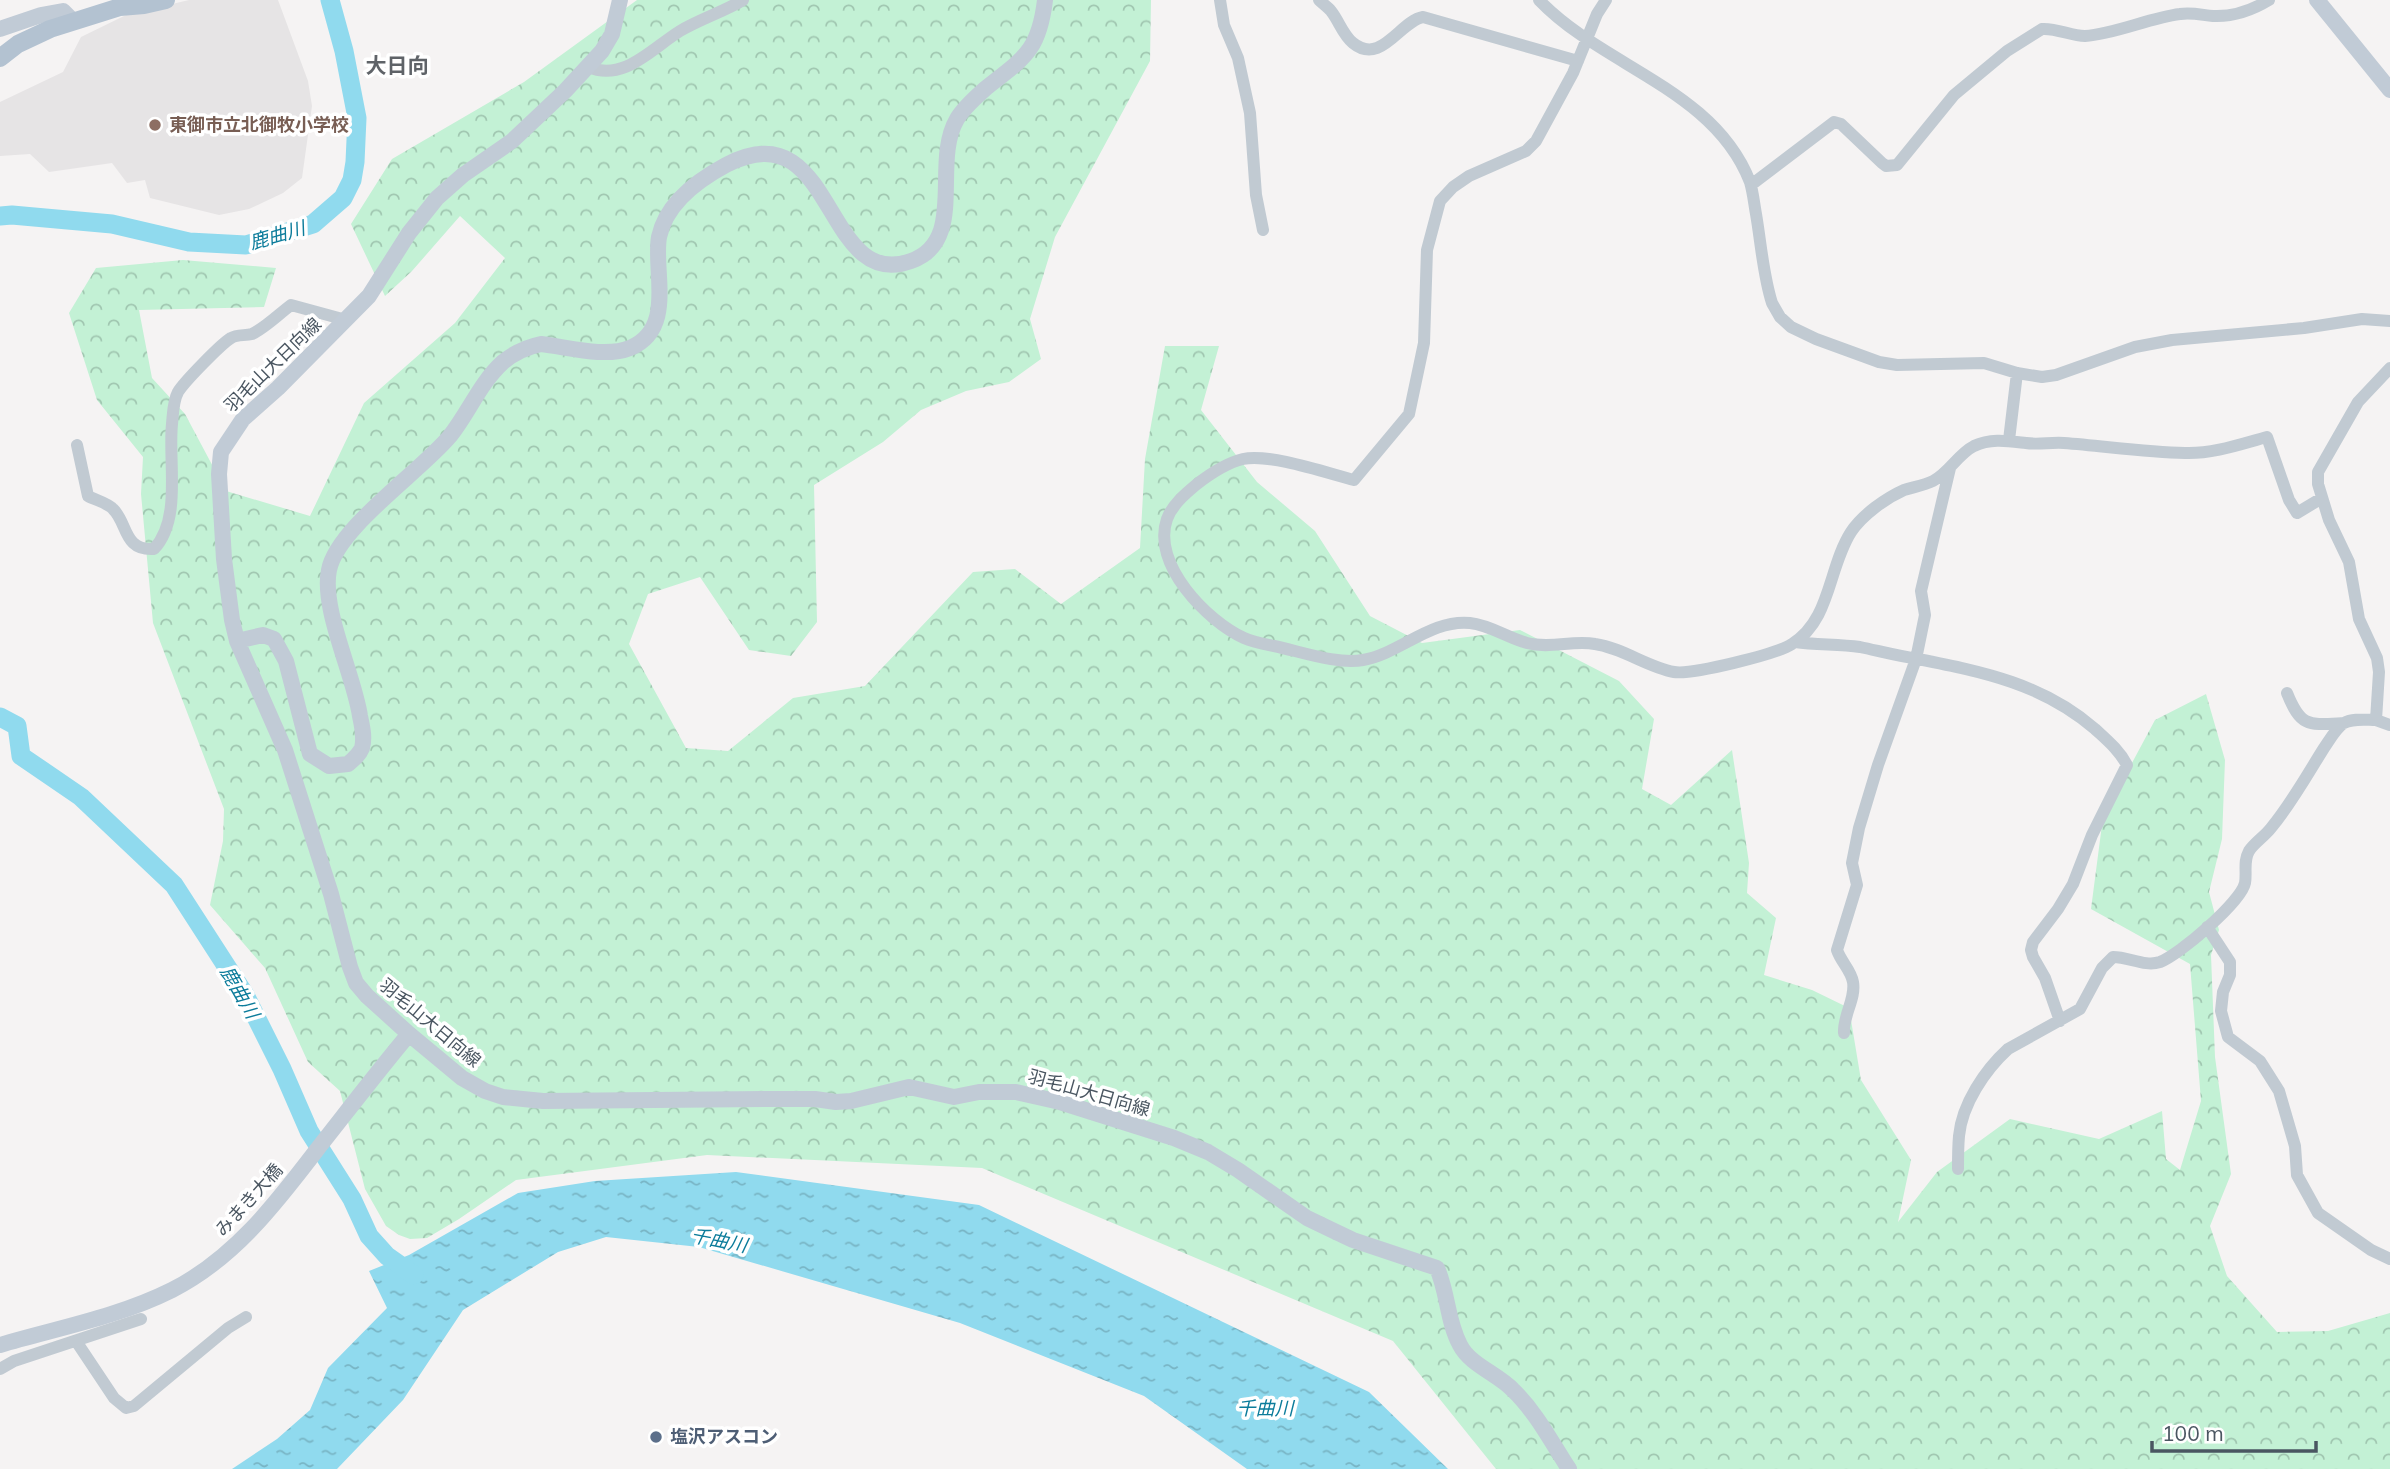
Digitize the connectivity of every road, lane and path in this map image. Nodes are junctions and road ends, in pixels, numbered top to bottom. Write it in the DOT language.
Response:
graph roads {
  1 [pos="166,0"];
  2 [pos="620,0"];
  3 [pos="743,0"];
  4 [pos="1045,0"];
  5 [pos="1220,0"];
  6 [pos="1319,0"];
  7 [pos="1539,0"];
  8 [pos="1606,0"];
  9 [pos="2269,0"];
  10 [pos="2317,0"];
  11 [pos="124,3"];
  12 [pos="73,22"];
  13 [pos="0,29"];
  14 [pos="1588,38"];
  15 [pos="0,58"];
  16 [pos="1578,61"];
  17 [pos="588,68"];
  18 [pos="2390,90"];
  19 [pos="1751,186"];
  20 [pos="1263,230"];
  21 [pos="346,320"];
  22 [pos="2390,321"];
  23 [pos="2390,368"];
  24 [pos="2017,373"];
  25 [pos="2009,440"];
  26 [pos="77,445"];
  27 [pos="1950,467"];
  28 [pos="2322,498"];
  29 [pos="237,641"];
  30 [pos="1795,642"];
  31 [pos="1916,659"];
  32 [pos="2287,693"];
  33 [pos="2376,720"];
  34 [pos="2344,723"];
  35 [pos="2390,725"];
  36 [pos="2207,927"];
  37 [pos="2060,1021"];
  38 [pos="1844,1033"];
  39 [pos="409,1034"];
  40 [pos="1958,1169"];
  41 [pos="2390,1259"];
  42 [pos="246,1317"];
  43 [pos="141,1319"];
  44 [pos="76,1341"];
  45 [pos="0,1345"];
  46 [pos="0,1369"];
  47 [pos="1569,1469"];
  1 -- 11 [label="main road"];
  2 -- 17 [label="main road, 羽毛山大日向線"];
  3 -- 17 [label="street"];
  4 -- 29 [label="main road"];
  5 -- 20 [label="street"];
  6 -- 16 [label="street"];
  7 -- 14 [label="street"];
  8 -- 14 [label="street"];
  9 -- 19 [label="street"];
  10 -- 18 [label="main road"];
  11 -- 12 [label="main road"];
  12 -- 13 [label="main road"];
  12 -- 15 [label="main road"];
  14 -- 16 [label="street"];
  14 -- 19 [label="street"];
  16 -- 30 [label="street"];
  17 -- 21 [label="main road, 羽毛山大日向線"];
  19 -- 24 [label="street"];
  21 -- 26 [label="street"];
  21 -- 29 [label="main road, 羽毛山大日向線"];
  22 -- 24 [label="street"];
  23 -- 28 [label="street"];
  24 -- 25 [label="street"];
  25 -- 27 [label="street"];
  25 -- 28 [label="street"];
  27 -- 30 [label="street"];
  27 -- 31 [label="street"];
  28 -- 33 [label="street"];
  29 -- 39 [label="main road, 羽毛山大日向線"];
  30 -- 31 [label="street"];
  31 -- 37 [label="street"];
  31 -- 38 [label="street"];
  32 -- 34 [label="street"];
  33 -- 34 [label="street"];
  33 -- 35 [label="street"];
  34 -- 36 [label="street"];
  36 -- 37 [label="street"];
  36 -- 41 [label="street"];
  37 -- 40 [label="street"];
  39 -- 45 [label="main road, みまき大橋"];
  39 -- 47 [label="main road, 羽毛山大日向線"];
  42 -- 44 [label="street"];
  43 -- 44 [label="street"];
  44 -- 46 [label="street"];
}
